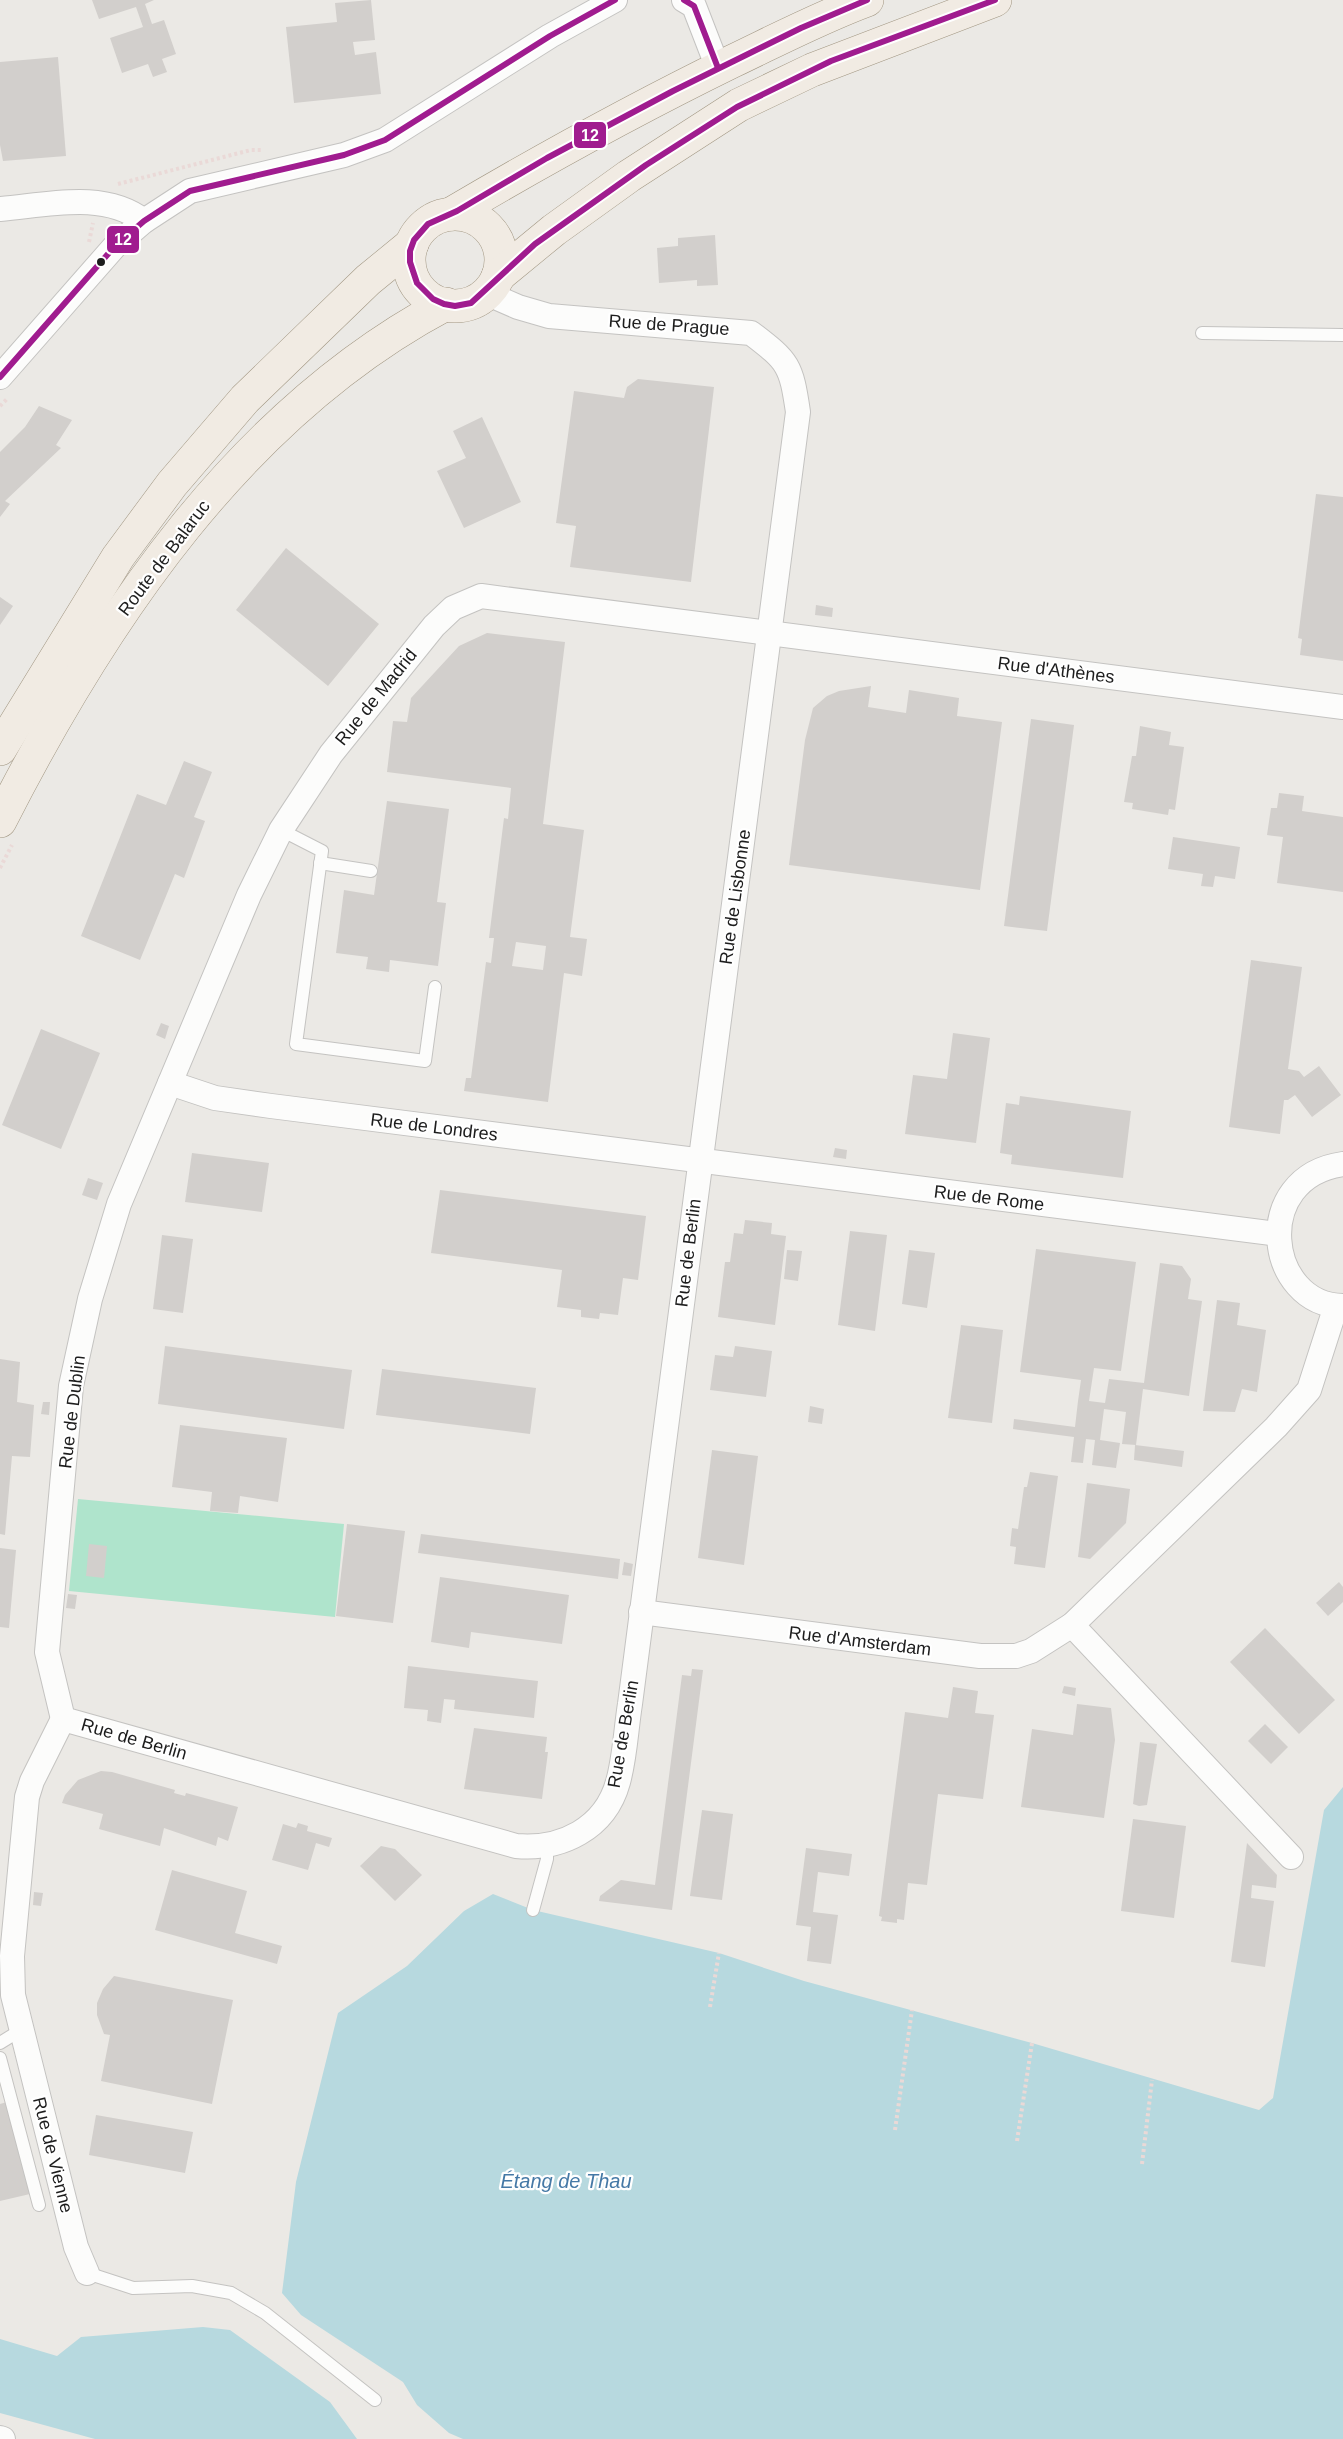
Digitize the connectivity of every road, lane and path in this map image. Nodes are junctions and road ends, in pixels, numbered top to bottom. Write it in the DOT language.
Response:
graph roads {
  1 [pos="615,0"];
  2 [pos="684,0"];
  3 [pos="867,0"];
  4 [pos="995,0"];
  5 [pos="718,68"];
  6 [pos="269,150"];
  7 [pos="109,184"];
  8 [pos="0,209"];
  9 [pos="451,214"];
  10 [pos="144,221"];
  11 [pos="83,222"];
  12 [pos="88,244"];
  13 [pos="412,244"];
  14 [pos="492,284"];
  15 [pos="446,304"];
  16 [pos="1202,333"];
  17 [pos="1343,335"];
  18 [pos="8,383"];
  19 [pos="0,406"];
  20 [pos="770,633"];
  21 [pos="1343,707"];
  22 [pos="0,749"];
  23 [pos="8,829"];
  24 [pos="281,830"];
  25 [pos="320,863"];
  26 [pos="0,868"];
  27 [pos="371,871"];
  28 [pos="435,987"];
  29 [pos="170,1083"];
  30 [pos="700,1161"];
  31 [pos="1343,1164"];
  32 [pos="1278,1234"];
  33 [pos="1340,1306"];
  34 [pos="641,1612"];
  35 [pos="1072,1625"];
  36 [pos="63,1719"];
  37 [pos="547,1847"];
  38 [pos="1291,1857"];
  39 [pos="533,1910"];
  40 [pos="719,1953"];
  41 [pos="710,2007"];
  42 [pos="912,2010"];
  43 [pos="21,2030"];
  44 [pos="0,2043"];
  45 [pos="1032,2043"];
  46 [pos="0,2058"];
  47 [pos="1152,2080"];
  48 [pos="895,2130"];
  49 [pos="1017,2141"];
  50 [pos="1142,2164"];
  51 [pos="39,2205"];
  52 [pos="87,2273"];
  53 [pos="375,2400"];
  1 -- 10 [label="street"];
  2 -- 5 [label="street"];
  3 -- 5 [label="main road"];
  4 -- 14 [label="main road"];
  5 -- 9 [label="main road"];
  6 -- 7 [label="path"];
  8 -- 10 [label="street"];
  9 -- 13 [label="main road"];
  9 -- 14 [label="main road"];
  10 -- 18 [label="street"];
  11 -- 12 [label="path"];
  13 -- 15 [label="main road"];
  13 -- 22 [label="main road, Route de Balaruc"];
  14 -- 15 [label="main road"];
  14 -- 20 [label="street, Rue de Prague"];
  15 -- 23 [label="main road, Route de Balaruc"];
  16 -- 17 [label="lane"];
  18 -- 19 [label="path"];
  20 -- 21 [label="street, Rue d'Athènes"];
  20 -- 24 [label="street, Rue de Madrid"];
  20 -- 30 [label="street, Rue de Lisbonne"];
  23 -- 26 [label="path"];
  24 -- 25 [label="lane"];
  24 -- 29 [label="street, Rue de Madrid"];
  25 -- 27 [label="lane"];
  25 -- 28 [label="lane"];
  29 -- 30 [label="street, Rue de Londres"];
  29 -- 36 [label="street, Rue de Dublin"];
  30 -- 32 [label="street, Rue de Rome"];
  30 -- 34 [label="street, Rue de Berlin"];
  31 -- 32 [label="street"];
  32 -- 33 [label="street"];
  33 -- 35 [label="street, Rue d'Amsterdam"];
  34 -- 35 [label="street, Rue d'Amsterdam"];
  34 -- 37 [label="street, Rue de Berlin"];
  35 -- 38 [label="street"];
  36 -- 37 [label="street, Rue de Berlin"];
  36 -- 43 [label="street, Rue de Vienne"];
  37 -- 39 [label="lane"];
  40 -- 41 [label="path"];
  42 -- 48 [label="path"];
  43 -- 44 [label="lane"];
  43 -- 52 [label="street, Rue de Vienne"];
  45 -- 49 [label="path"];
  46 -- 51 [label="lane"];
  47 -- 50 [label="path"];
  52 -- 53 [label="lane, Rue de Vienne"];
}
